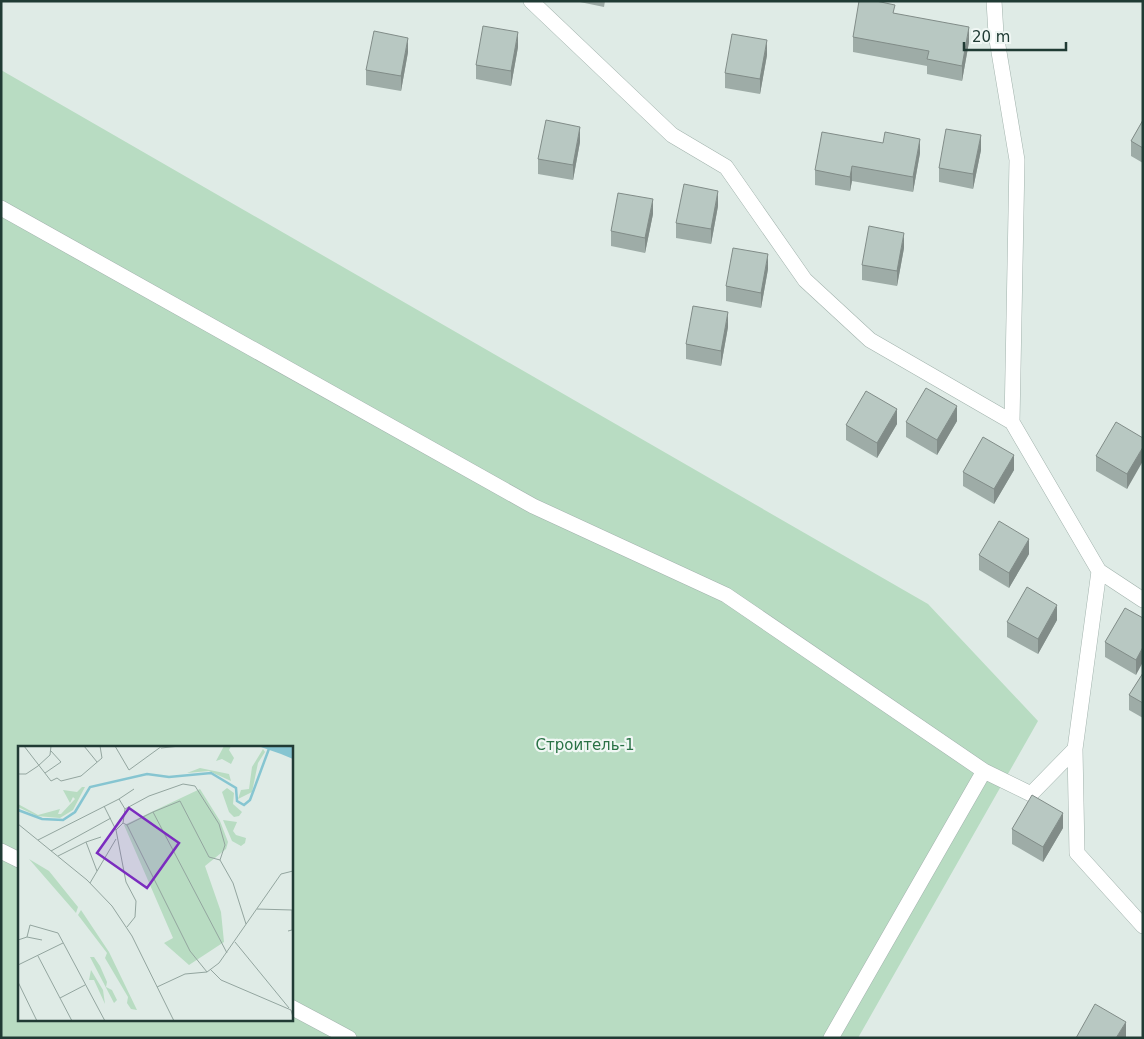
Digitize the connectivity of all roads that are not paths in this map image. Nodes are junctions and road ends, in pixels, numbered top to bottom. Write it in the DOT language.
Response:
graph roads {
  1 [pos="532,1"];
  2 [pos="994,1"];
  3 [pos="1,208"];
  4 [pos="1012,422"];
  5 [pos="1099,572"];
  6 [pos="1143,600"];
  7 [pos="1076,749"];
  8 [pos="984,771"];
  9 [pos="1,851"];
  10 [pos="18,860"];
  11 [pos="1143,926"];
  12 [pos="292,1008"];
  13 [pos="349,1038"];
  14 [pos="831,1038"];
  1 -- 4 [label="lane"];
  2 -- 4 [label="lane"];
  3 -- 8 [label="lane"];
  4 -- 5 [label="lane"];
  5 -- 6 [label="lane"];
  5 -- 7 [label="lane"];
  7 -- 8 [label="lane"];
  7 -- 11 [label="lane"];
  8 -- 14 [label="lane"];
  9 -- 10 [label="lane"];
  12 -- 13 [label="lane"];
}
